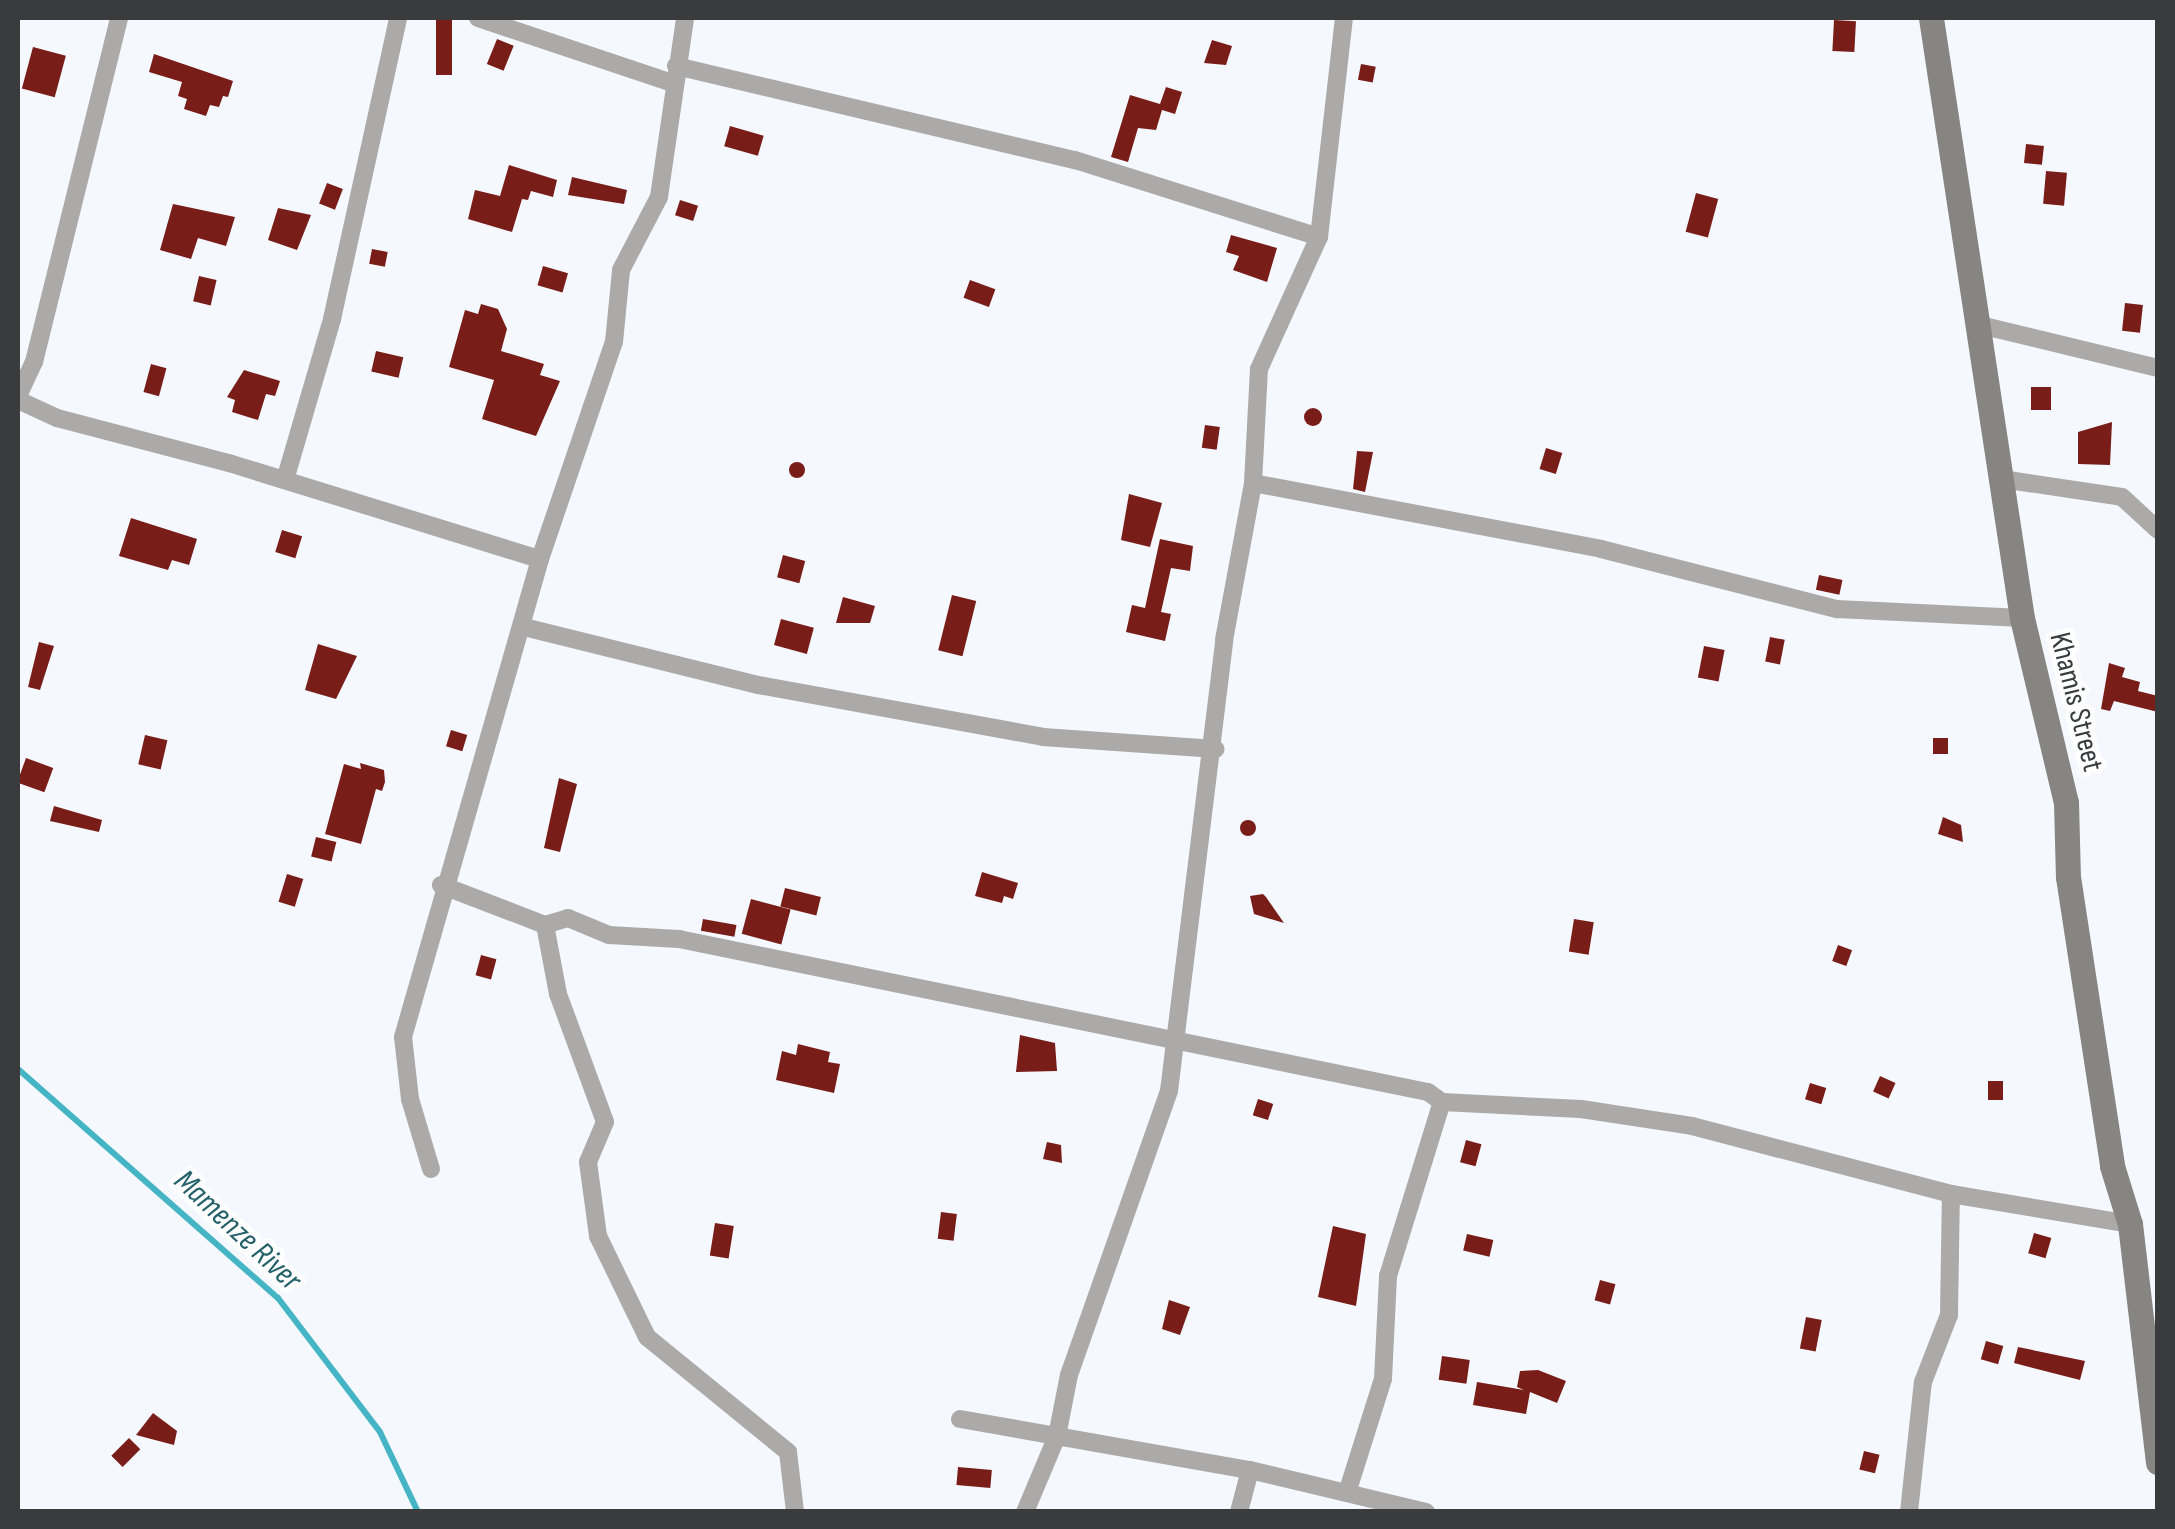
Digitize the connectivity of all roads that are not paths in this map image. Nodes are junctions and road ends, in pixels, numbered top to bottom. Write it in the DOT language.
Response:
graph roads {
  1 [pos="119,18"];
  2 [pos="398,18"];
  3 [pos="478,18"];
  4 [pos="686,18"];
  5 [pos="1344,18"];
  6 [pos="1931,18"];
  7 [pos="674,74"];
  8 [pos="1319,237"];
  9 [pos="1980,325"];
  10 [pos="2158,368"];
  11 [pos="18,398"];
  12 [pos="2002,479"];
  13 [pos="285,480"];
  14 [pos="1254,483"];
  15 [pos="2158,530"];
  16 [pos="540,559"];
  17 [pos="2022,618"];
  18 [pos="524,627"];
  19 [pos="1216,749"];
  20 [pos="442,886"];
  21 [pos="545,925"];
  22 [pos="1174,1042"];
  23 [pos="1442,1102"];
  24 [pos="431,1169"];
  25 [pos="1951,1194"];
  26 [pos="2130,1224"];
  27 [pos="960,1420"];
  28 [pos="1057,1436"];
  29 [pos="2158,1462"];
  30 [pos="1250,1470"];
  31 [pos="1347,1493"];
  32 [pos="795,1512"];
  33 [pos="1025,1512"];
  34 [pos="1240,1512"];
  35 [pos="1426,1512"];
  36 [pos="1909,1512"];
  1 -- 11 [label="street"];
  2 -- 13 [label="street"];
  3 -- 7 [label="street"];
  4 -- 7 [label="street"];
  5 -- 8 [label="street"];
  6 -- 9 [label="street, Khamis Street"];
  7 -- 8 [label="street"];
  7 -- 16 [label="street"];
  8 -- 14 [label="street"];
  9 -- 10 [label="street"];
  9 -- 12 [label="street, Khamis Street"];
  11 -- 13 [label="street"];
  12 -- 15 [label="street"];
  12 -- 17 [label="street, Khamis Street"];
  13 -- 16 [label="street"];
  14 -- 17 [label="street"];
  14 -- 19 [label="street"];
  16 -- 18 [label="street"];
  17 -- 26 [label="street, Khamis Street"];
  18 -- 19 [label="street"];
  18 -- 20 [label="street"];
  19 -- 22 [label="street"];
  20 -- 21 [label="street"];
  20 -- 24 [label="street"];
  21 -- 22 [label="street"];
  21 -- 32 [label="street"];
  22 -- 23 [label="street"];
  22 -- 28 [label="street"];
  23 -- 25 [label="street"];
  23 -- 31 [label="street"];
  25 -- 26 [label="street"];
  25 -- 36 [label="street"];
  26 -- 29 [label="street, Khamis Street"];
  27 -- 28 [label="street"];
  28 -- 30 [label="street"];
  28 -- 33 [label="street"];
  30 -- 31 [label="street"];
  30 -- 34 [label="street"];
  31 -- 35 [label="street"];
}
